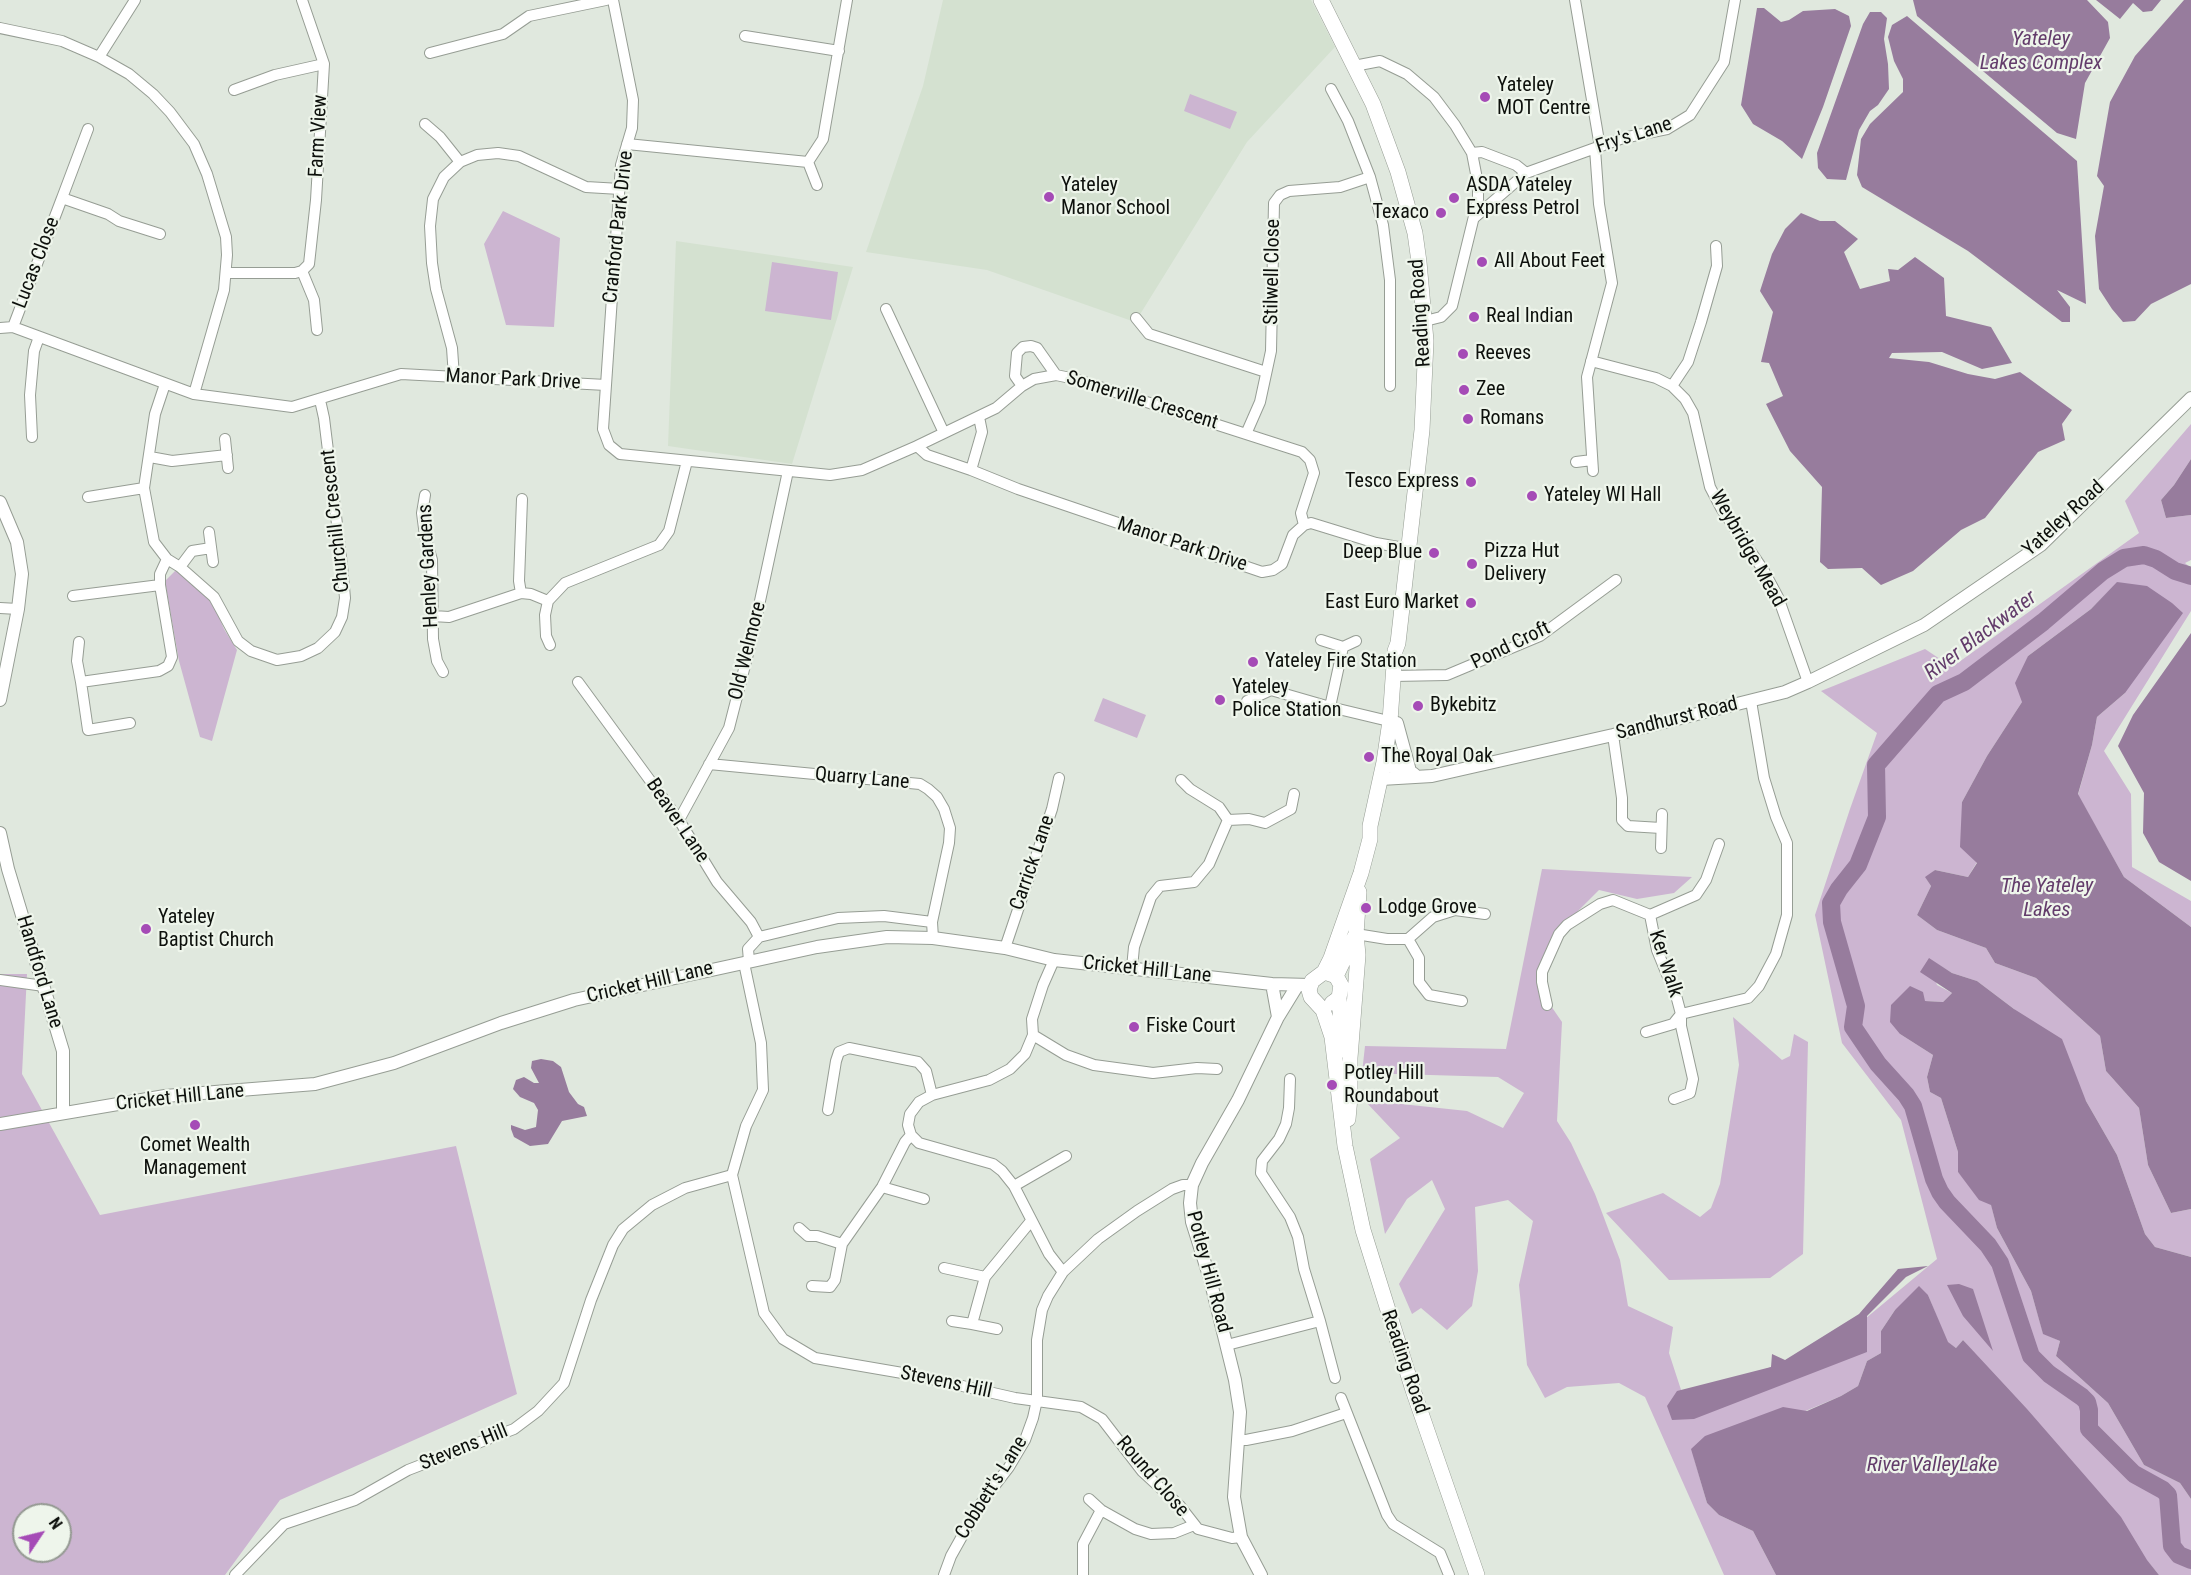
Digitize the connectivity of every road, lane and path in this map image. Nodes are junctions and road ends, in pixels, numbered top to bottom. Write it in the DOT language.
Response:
graph roads {
  1 [pos="135,0"];
  2 [pos="302,0"];
  3 [pos="606,0"];
  4 [pos="613,0"];
  5 [pos="847,0"];
  6 [pos="1321,0"];
  7 [pos="1575,0"];
  8 [pos="1735,0"];
  9 [pos="0,28"];
  10 [pos="745,36"];
  11 [pos="839,51"];
  12 [pos="430,53"];
  13 [pos="99,57"];
  14 [pos="324,64"];
  15 [pos="1354,66"];
  16 [pos="1331,89"];
  17 [pos="234,90"];
  18 [pos="425,124"];
  19 [pos="88,129"];
  20 [pos="627,144"];
  21 [pos="1598,148"];
  22 [pos="1472,153"];
  23 [pos="460,162"];
  24 [pos="808,162"];
  25 [pos="1526,173"];
  26 [pos="1370,177"];
  27 [pos="818,185"];
  28 [pos="620,189"];
  29 [pos="62,198"];
  30 [pos="1474,218"];
  31 [pos="160,234"];
  32 [pos="1716,246"];
  33 [pos="302,271"];
  34 [pos="226,273"];
  35 [pos="886,309"];
  36 [pos="1136,318"];
  37 [pos="1425,321"];
  38 [pos="13,327"];
  39 [pos="0,328"];
  40 [pos="316,330"];
  41 [pos="39,337"];
  42 [pos="1591,361"];
  43 [pos="1266,372"];
  44 [pos="1056,375"];
  45 [pos="454,377"];
  46 [pos="165,384"];
  47 [pos="606,385"];
  48 [pos="1022,386"];
  49 [pos="1390,386"];
  50 [pos="1672,386"];
  51 [pos="194,394"];
  52 [pos="2191,398"];
  53 [pos="320,400"];
  54 [pos="979,417"];
  55 [pos="944,433"];
  56 [pos="1246,434"];
  57 [pos="32,438"];
  58 [pos="225,439"];
  59 [pos="918,446"];
  60 [pos="227,456"];
  61 [pos="150,457"];
  62 [pos="687,461"];
  63 [pos="1576,462"];
  64 [pos="228,468"];
  65 [pos="971,470"];
  66 [pos="788,471"];
  67 [pos="144,488"];
  68 [pos="425,495"];
  69 [pos="88,497"];
  70 [pos="522,499"];
  71 [pos="0,502"];
  72 [pos="1304,525"];
  73 [pos="209,532"];
  74 [pos="211,548"];
  75 [pos="1408,549"];
  76 [pos="166,559"];
  77 [pos="213,562"];
  78 [pos="180,567"];
  79 [pos="1616,580"];
  80 [pos="160,585"];
  81 [pos="521,594"];
  82 [pos="73,596"];
  83 [pos="548,601"];
  84 [pos="0,608"];
  85 [pos="18,609"];
  86 [pos="433,616"];
  87 [pos="1924,625"];
  88 [pos="1321,640"];
  89 [pos="1356,641"];
  90 [pos="79,642"];
  91 [pos="550,645"];
  92 [pos="1343,647"];
  93 [pos="443,672"];
  94 [pos="1397,676"];
  95 [pos="81,682"];
  96 [pos="578,682"];
  97 [pos="1808,682"];
  98 [pos="0,700"];
  99 [pos="1247,700"];
  100 [pos="1751,701"];
  101 [pos="1330,707"];
  102 [pos="1394,722"];
  103 [pos="129,723"];
  104 [pos="1613,735"];
  105 [pos="709,764"];
  106 [pos="1387,773"];
  107 [pos="1414,774"];
  108 [pos="1059,778"];
  109 [pos="1181,780"];
  110 [pos="1294,794"];
  111 [pos="1662,813"];
  112 [pos="679,820"];
  113 [pos="1228,820"];
  114 [pos="1661,828"];
  115 [pos="0,833"];
  116 [pos="1719,844"];
  117 [pos="1661,848"];
  118 [pos="1361,873"];
  119 [pos="1485,914"];
  120 [pos="1650,915"];
  121 [pos="932,922"];
  122 [pos="1356,934"];
  123 [pos="759,937"];
  124 [pos="933,938"];
  125 [pos="1408,939"];
  126 [pos="1005,948"];
  127 [pos="1054,960"];
  128 [pos="746,962"];
  129 [pos="1131,968"];
  130 [pos="1330,974"];
  131 [pos="0,980"];
  132 [pos="1272,984"];
  133 [pos="44,986"];
  134 [pos="1304,986"];
  135 [pos="1339,998"];
  136 [pos="1462,1001"];
  137 [pos="1318,1003"];
  138 [pos="1547,1005"];
  139 [pos="1681,1014"];
  140 [pos="1278,1017"];
  141 [pos="1646,1032"];
  142 [pos="1033,1035"];
  143 [pos="1217,1069"];
  144 [pos="1290,1078"];
  145 [pos="932,1095"];
  146 [pos="1350,1098"];
  147 [pos="1674,1099"];
  148 [pos="828,1110"];
  149 [pos="63,1112"];
  150 [pos="0,1124"];
  151 [pos="911,1135"];
  152 [pos="1345,1146"];
  153 [pos="1066,1156"];
  154 [pos="732,1175"];
  155 [pos="1192,1185"];
  156 [pos="1014,1186"];
  157 [pos="882,1187"];
  158 [pos="924,1199"];
  159 [pos="1031,1221"];
  160 [pos="799,1228"];
  161 [pos="842,1244"];
  162 [pos="944,1268"];
  163 [pos="1063,1272"];
  164 [pos="985,1277"];
  165 [pos="812,1286"];
  166 [pos="952,1321"];
  167 [pos="1320,1321"];
  168 [pos="972,1324"];
  169 [pos="997,1329"];
  170 [pos="1227,1345"];
  171 [pos="1335,1378"];
  172 [pos="1341,1398"];
  173 [pos="1037,1400"];
  174 [pos="1346,1413"];
  175 [pos="1238,1440"];
  176 [pos="1089,1499"];
  177 [pos="1101,1510"];
  178 [pos="1194,1525"];
  179 [pos="1241,1537"];
  180 [pos="236,1575"];
  181 [pos="944,1575"];
  182 [pos="1083,1575"];
  183 [pos="1261,1575"];
  184 [pos="1449,1575"];
  185 [pos="1477,1575"];
  1 -- 13 [label="street"];
  2 -- 14 [label="street, Farm View"];
  3 -- 12 [label="street"];
  4 -- 20 [label="street, Cranford Park Drive"];
  5 -- 11 [label="street"];
  6 -- 15 [label="main road, Reading Road"];
  7 -- 21 [label="street"];
  8 -- 21 [label="street, Fry's Lane"];
  9 -- 13 [label="street"];
  10 -- 11 [label="street"];
  11 -- 24 [label="street"];
  13 -- 34 [label="street"];
  14 -- 17 [label="street"];
  14 -- 33 [label="street, Farm View"];
  15 -- 22 [label="street"];
  15 -- 37 [label="main road, Reading Road"];
  16 -- 26 [label="street"];
  18 -- 23 [label="street"];
  19 -- 29 [label="street, Lucas Close"];
  20 -- 24 [label="street"];
  20 -- 28 [label="street, Cranford Park Drive"];
  21 -- 25 [label="street, Fry's Lane"];
  21 -- 42 [label="street"];
  22 -- 25 [label="street"];
  22 -- 30 [label="street"];
  23 -- 28 [label="street"];
  23 -- 45 [label="street"];
  24 -- 27 [label="street"];
  25 -- 30 [label="street, Fry's Lane"];
  26 -- 43 [label="street, Stilwell Close"];
  26 -- 49 [label="street"];
  28 -- 47 [label="street, Cranford Park Drive"];
  29 -- 31 [label="street, Lucas Close"];
  29 -- 38 [label="street, Lucas Close"];
  30 -- 37 [label="street"];
  32 -- 50 [label="street"];
  33 -- 34 [label="street"];
  33 -- 40 [label="street"];
  34 -- 51 [label="street"];
  35 -- 55 [label="street"];
  36 -- 43 [label="street"];
  37 -- 75 [label="main road, Reading Road"];
  38 -- 39 [label="street, Manor Park Drive"];
  38 -- 41 [label="street, Manor Park Drive"];
  41 -- 46 [label="street, Manor Park Drive"];
  41 -- 57 [label="street"];
  42 -- 50 [label="street, Weybridge Mead"];
  42 -- 63 [label="street"];
  43 -- 56 [label="street, Stilwell Close"];
  44 -- 48 [label="street, Somerville Crescent"];
  44 -- 48 [label="street"];
  44 -- 56 [label="street, Somerville Crescent"];
  45 -- 47 [label="street, Manor Park Drive"];
  45 -- 53 [label="street, Manor Park Drive"];
  46 -- 51 [label="street, Manor Park Drive"];
  46 -- 61 [label="street"];
  47 -- 62 [label="street, Manor Park Drive"];
  48 -- 54 [label="street, Somerville Crescent"];
  50 -- 97 [label="street, Weybridge Mead"];
  51 -- 53 [label="street, Manor Park Drive"];
  52 -- 87 [label="street, Yateley Road"];
  53 -- 78 [label="street, Churchill Crescent"];
  54 -- 55 [label="street, Somerville Crescent"];
  54 -- 65 [label="street"];
  55 -- 59 [label="street, Somerville Crescent"];
  56 -- 72 [label="street, Somerville Crescent"];
  58 -- 60 [label="street"];
  59 -- 65 [label="street, Manor Park Drive"];
  59 -- 66 [label="street, Manor Park Drive"];
  60 -- 61 [label="street"];
  60 -- 64 [label="street"];
  61 -- 67 [label="street"];
  62 -- 66 [label="street, Manor Park Drive"];
  62 -- 83 [label="street"];
  65 -- 72 [label="street, Manor Park Drive"];
  66 -- 105 [label="street, Old Welmore"];
  67 -- 69 [label="street"];
  67 -- 76 [label="street"];
  68 -- 86 [label="street, Henley Gardens"];
  70 -- 81 [label="street"];
  71 -- 85 [label="street"];
  72 -- 75 [label="street"];
  73 -- 74 [label="street"];
  74 -- 77 [label="street"];
  74 -- 78 [label="street"];
  75 -- 94 [label="main road, Reading Road"];
  76 -- 78 [label="street, Churchill Crescent"];
  76 -- 80 [label="street"];
  79 -- 94 [label="street, Pond Croft"];
  80 -- 82 [label="street"];
  80 -- 95 [label="street"];
  81 -- 83 [label="street"];
  81 -- 86 [label="street"];
  83 -- 91 [label="street"];
  84 -- 85 [label="street"];
  85 -- 98 [label="street"];
  86 -- 93 [label="street, Henley Gardens"];
  87 -- 97 [label="street, Sandhurst Road"];
  88 -- 92 [label="street"];
  89 -- 92 [label="street"];
  90 -- 95 [label="street"];
  92 -- 101 [label="street"];
  94 -- 102 [label="main road, Reading Road"];
  95 -- 103 [label="street"];
  96 -- 112 [label="street, Beaver Lane"];
  97 -- 100 [label="street, Sandhurst Road"];
  99 -- 101 [label="street"];
  100 -- 104 [label="street, Sandhurst Road"];
  100 -- 139 [label="street"];
  101 -- 102 [label="street"];
  102 -- 106 [label="main road, Reading Road"];
  102 -- 107 [label="street"];
  104 -- 107 [label="street, Sandhurst Road"];
  104 -- 114 [label="street"];
  105 -- 112 [label="street, Old Welmore"];
  105 -- 121 [label="street, Quarry Lane"];
  106 -- 107 [label="street, Sandhurst Road"];
  106 -- 118 [label="main road, Reading Road"];
  108 -- 126 [label="street, Carrick Lane"];
  109 -- 113 [label="street"];
  110 -- 113 [label="street"];
  111 -- 114 [label="street"];
  112 -- 123 [label="street, Beaver Lane"];
  113 -- 129 [label="street"];
  114 -- 117 [label="street"];
  115 -- 133 [label="street, Handford Lane"];
  116 -- 120 [label="street"];
  118 -- 122 [label="main road, Reading Road"];
  118 -- 130 [label="main road, Reading Road"];
  119 -- 125 [label="street"];
  120 -- 138 [label="street, Ker Walk"];
  120 -- 139 [label="street, Ker Walk"];
  121 -- 123 [label="street"];
  121 -- 124 [label="street, Quarry Lane"];
  122 -- 125 [label="street"];
  122 -- 130 [label="main road, Reading Road"];
  122 -- 146 [label="main road, Reading Road"];
  123 -- 128 [label="street"];
  124 -- 126 [label="street, Cricket Hill Lane"];
  124 -- 128 [label="street, Cricket Hill Lane"];
  125 -- 136 [label="street"];
  126 -- 127 [label="street, Cricket Hill Lane"];
  127 -- 129 [label="street, Cricket Hill Lane"];
  127 -- 142 [label="street"];
  128 -- 149 [label="street, Cricket Hill Lane"];
  128 -- 154 [label="street, Stevens Hill"];
  129 -- 132 [label="street, Cricket Hill Lane"];
  130 -- 134 [label="main road, Reading Road"];
  130 -- 135 [label="main road, Reading Road"];
  131 -- 133 [label="street"];
  132 -- 134 [label="street, Cricket Hill Lane"];
  132 -- 140 [label="street"];
  133 -- 149 [label="street, Handford Lane"];
  134 -- 137 [label="main road, Reading Road"];
  134 -- 140 [label="street, Potley Hill Road"];
  135 -- 137 [label="main road"];
  135 -- 146 [label="main road, Reading Road"];
  137 -- 152 [label="main road, Reading Road"];
  139 -- 141 [label="street"];
  139 -- 147 [label="street, Ker Walk"];
  140 -- 155 [label="street, Potley Hill Road"];
  142 -- 143 [label="street"];
  142 -- 145 [label="street"];
  144 -- 167 [label="street"];
  145 -- 148 [label="street"];
  145 -- 151 [label="street"];
  146 -- 152 [label="main road, Reading Road"];
  149 -- 150 [label="street, Cricket Hill Lane"];
  151 -- 156 [label="street"];
  151 -- 157 [label="street"];
  152 -- 185 [label="main road, Reading Road"];
  153 -- 156 [label="street"];
  154 -- 173 [label="street, Stevens Hill"];
  154 -- 180 [label="street, Stevens Hill"];
  155 -- 163 [label="street"];
  155 -- 170 [label="street, Potley Hill Road"];
  156 -- 159 [label="street"];
  157 -- 158 [label="street"];
  157 -- 161 [label="street"];
  159 -- 163 [label="street"];
  159 -- 164 [label="street"];
  160 -- 161 [label="street"];
  161 -- 165 [label="street"];
  162 -- 164 [label="street"];
  163 -- 173 [label="street"];
  164 -- 168 [label="street"];
  166 -- 168 [label="street"];
  167 -- 170 [label="street"];
  167 -- 171 [label="street"];
  168 -- 169 [label="street"];
  170 -- 175 [label="street, Potley Hill Road"];
  172 -- 174 [label="street"];
  173 -- 178 [label="street, Round Close"];
  173 -- 181 [label="street, Cobbett's Lane"];
  174 -- 175 [label="street"];
  174 -- 184 [label="street"];
  175 -- 179 [label="street, Potley Hill Road"];
  176 -- 177 [label="street"];
  177 -- 178 [label="street"];
  177 -- 182 [label="street"];
  178 -- 179 [label="street, Round Close"];
  179 -- 183 [label="street, Potley Hill Road"];
}
